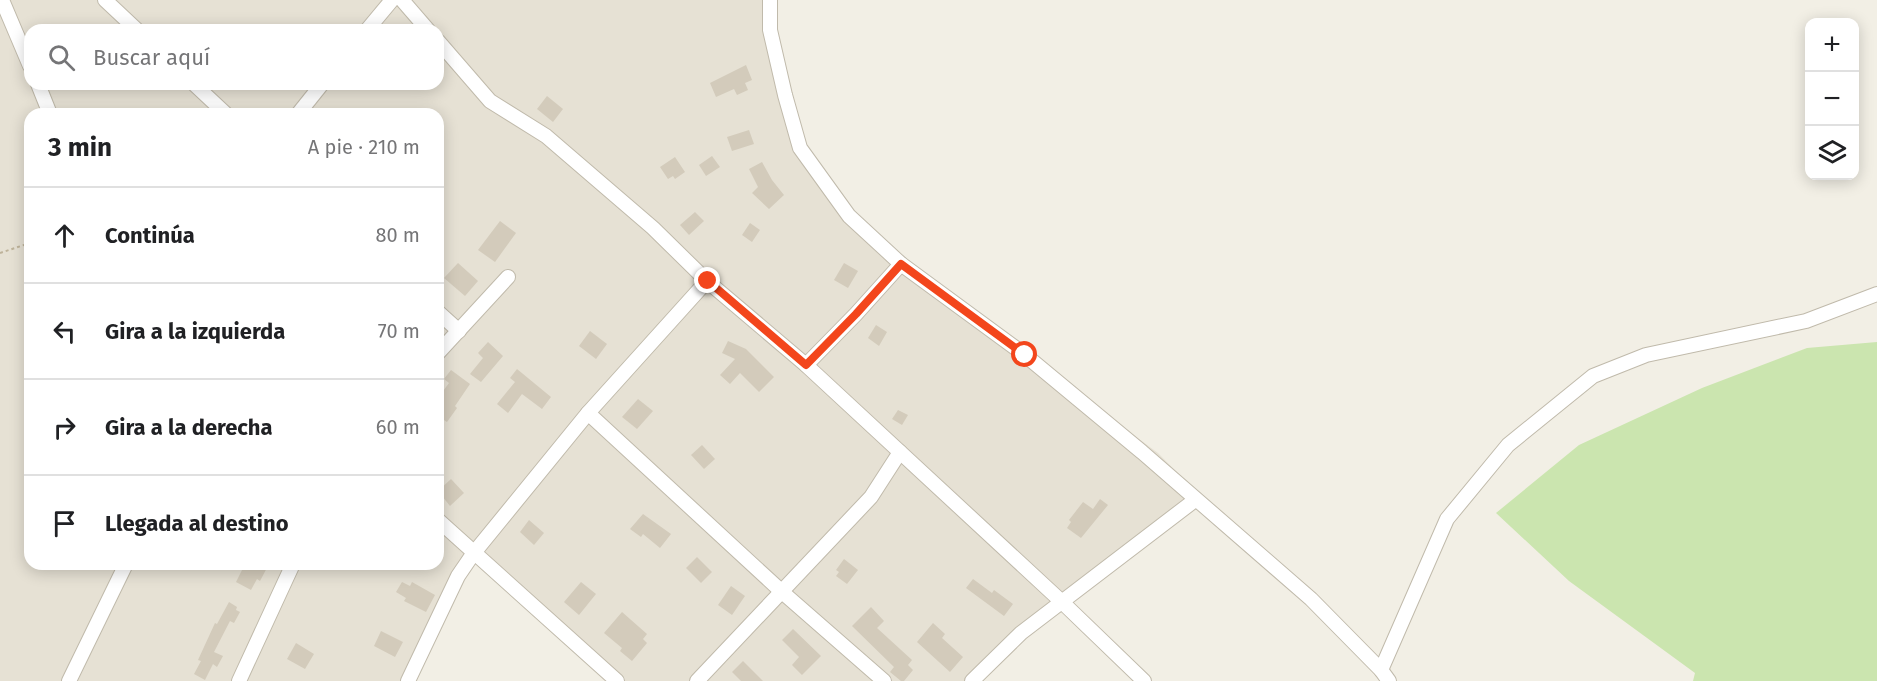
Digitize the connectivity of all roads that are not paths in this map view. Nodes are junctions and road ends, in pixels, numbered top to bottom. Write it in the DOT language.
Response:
graph roads {
  1 [pos="2,0"];
  2 [pos="105,0"];
  3 [pos="392,0"];
  4 [pos="402,0"];
  5 [pos="770,0"];
  6 [pos="131,24"];
  7 [pos="372,24"];
  8 [pos="423,24"];
  9 [pos="444,48"];
  10 [pos="24,52"];
  11 [pos="40,90"];
  12 [pos="200,90"];
  13 [pos="317,90"];
  14 [pos="48,108"];
  15 [pos="220,108"];
  16 [pos="303,108"];
  17 [pos="901,264"];
  18 [pos="508,276"];
  19 [pos="708,281"];
  20 [pos="1877,294"];
  21 [pos="444,317"];
  22 [pos="459,331"];
  23 [pos="444,347"];
  24 [pos="806,365"];
  25 [pos="588,413"];
  26 [pos="900,452"];
  27 [pos="1195,500"];
  28 [pos="444,526"];
  29 [pos="473,554"];
  30 [pos="123,570"];
  31 [pos="290,570"];
  32 [pos="781,591"];
  33 [pos="1062,602"];
  34 [pos="1385,675"];
  35 [pos="69,681"];
  36 [pos="239,681"];
  37 [pos="408,681"];
  38 [pos="617,681"];
  39 [pos="697,681"];
  40 [pos="884,681"];
  41 [pos="972,681"];
  42 [pos="1144,681"];
  1 -- 10 [label="street"];
  2 -- 6 [label="street"];
  3 -- 7 [label="street"];
  4 -- 8 [label="street"];
  5 -- 17 [label="street"];
  9 -- 19 [label="street"];
  11 -- 14 [label="street"];
  12 -- 15 [label="street"];
  13 -- 16 [label="street"];
  17 -- 24 [label="street"];
  17 -- 27 [label="street"];
  18 -- 22 [label="street"];
  19 -- 24 [label="street"];
  19 -- 25 [label="street"];
  20 -- 34 [label="street"];
  21 -- 22 [label="street"];
  22 -- 23 [label="street"];
  24 -- 26 [label="street"];
  25 -- 29 [label="street"];
  25 -- 32 [label="street"];
  26 -- 32 [label="street"];
  26 -- 33 [label="street"];
  27 -- 33 [label="street"];
  27 -- 34 [label="street"];
  28 -- 29 [label="street"];
  29 -- 37 [label="street"];
  29 -- 38 [label="street"];
  30 -- 35 [label="street"];
  31 -- 36 [label="street"];
  32 -- 39 [label="street"];
  32 -- 40 [label="street"];
  33 -- 41 [label="street"];
  33 -- 42 [label="street"];
}
